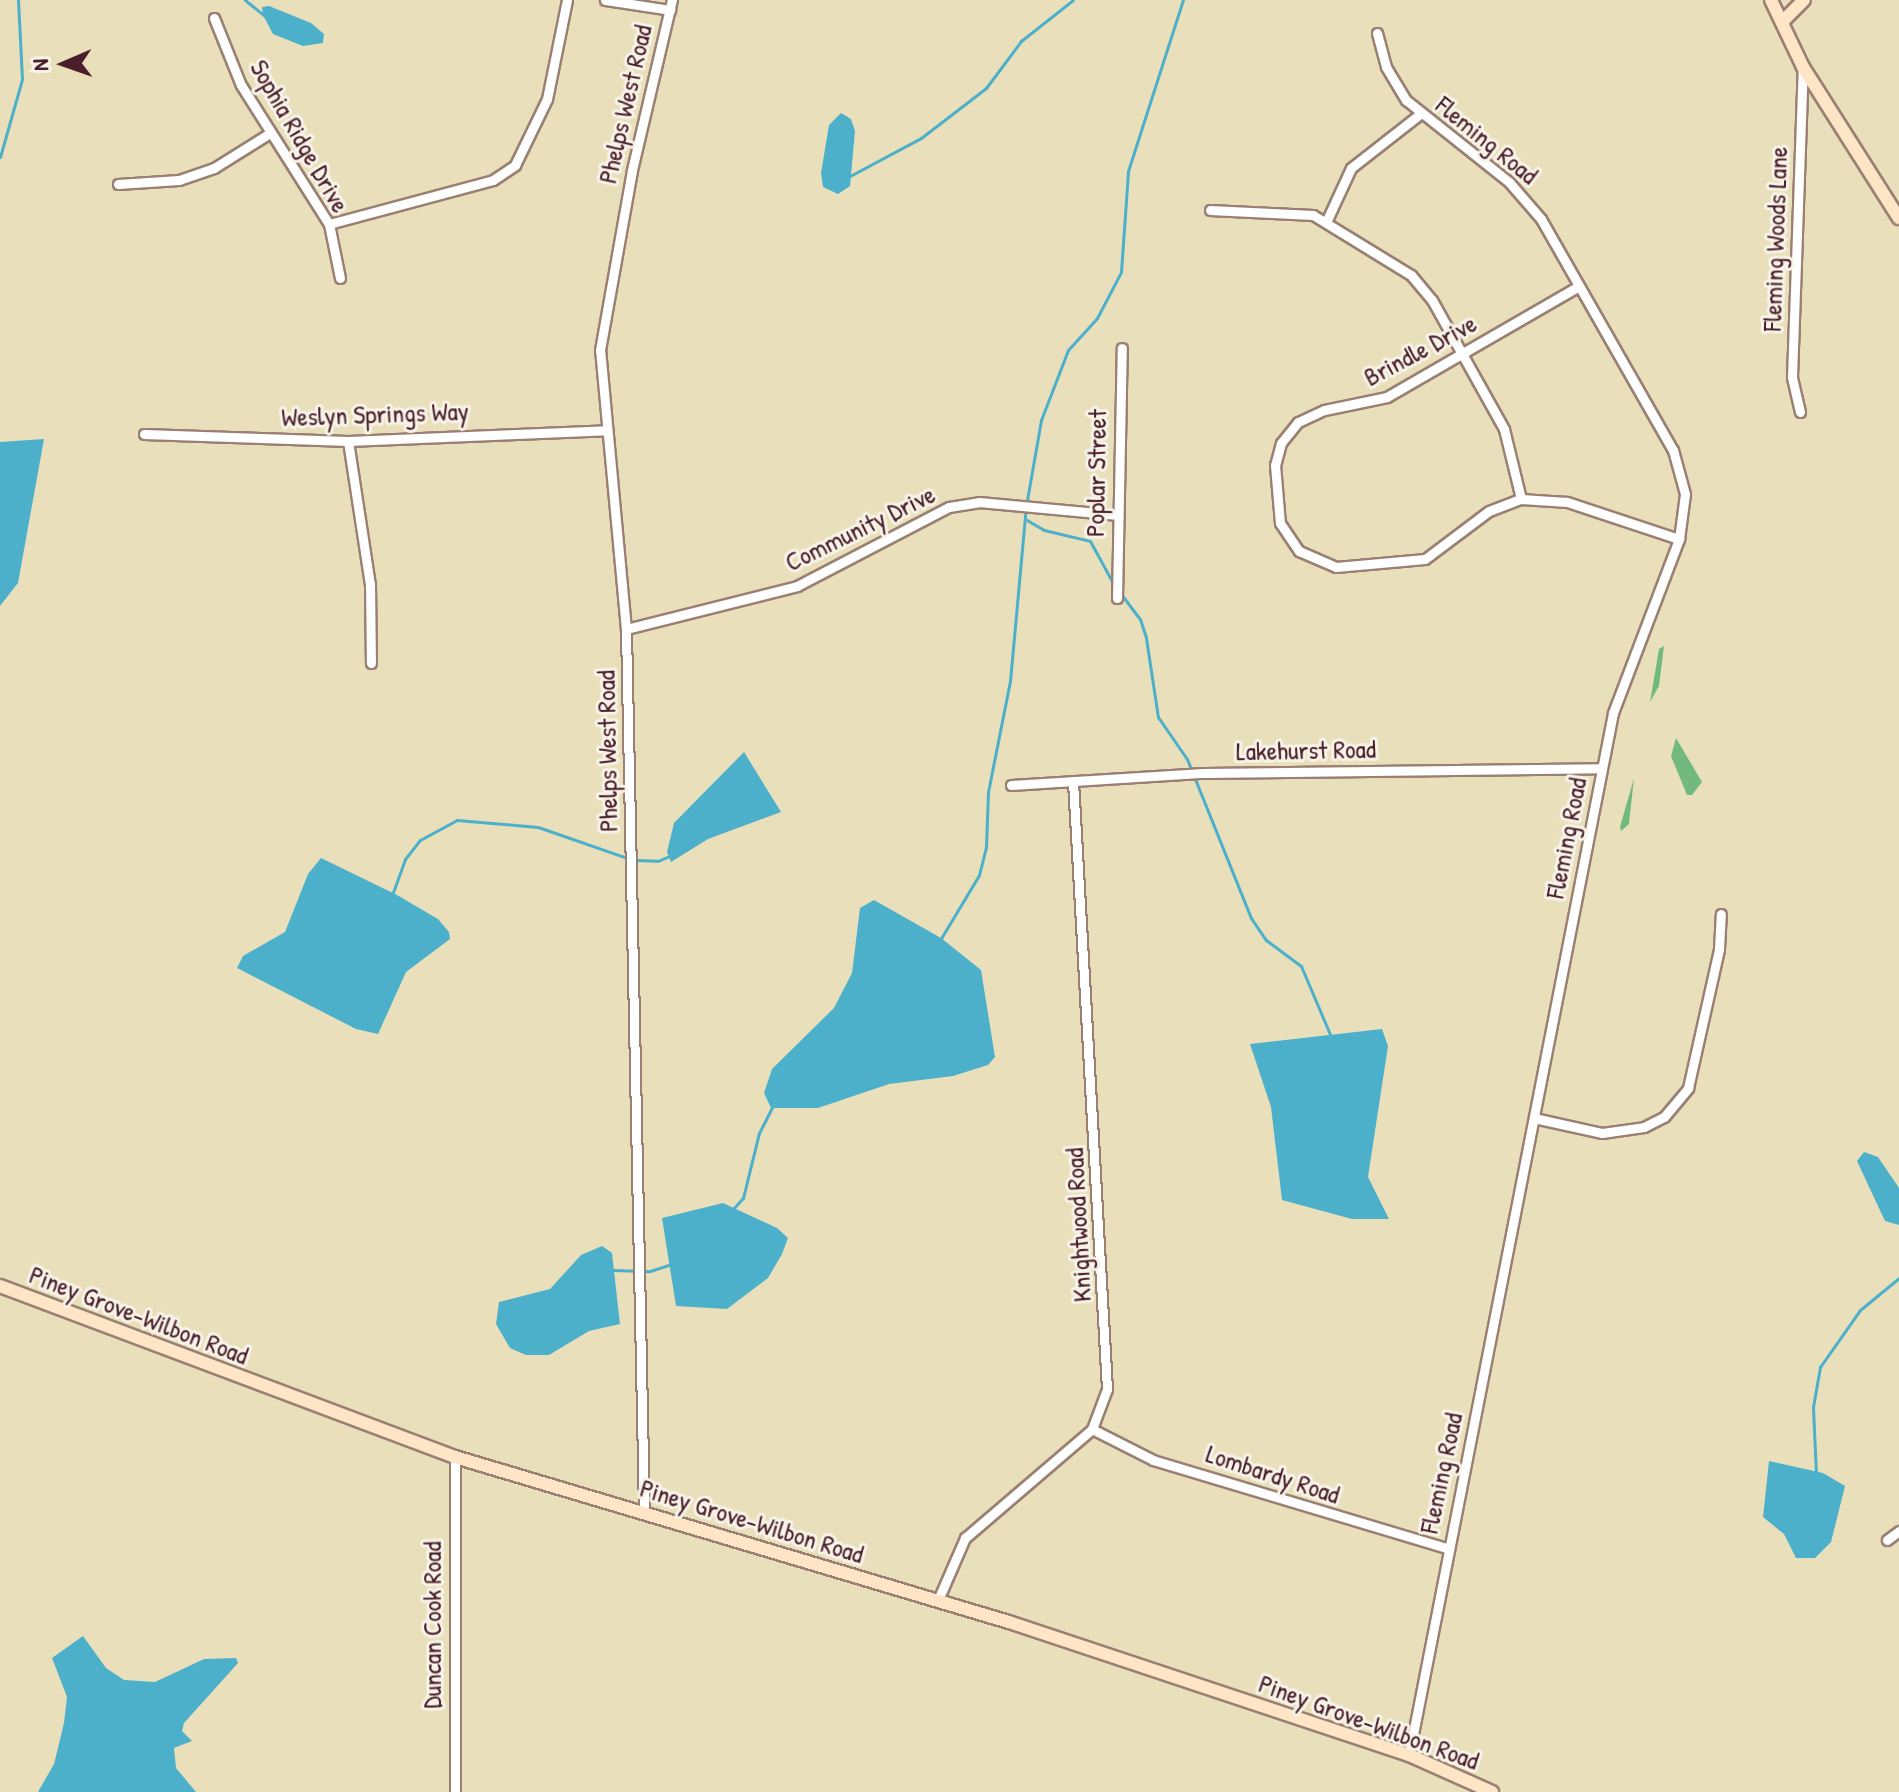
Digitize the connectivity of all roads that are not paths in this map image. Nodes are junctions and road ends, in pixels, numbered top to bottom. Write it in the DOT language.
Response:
graph roads {
  1 [pos="567,0"];
  2 [pos="605,0"];
  3 [pos="1771,0"];
  4 [pos="1804,0"];
  5 [pos="671,5"];
  6 [pos="214,18"];
  7 [pos="1782,22"];
  8 [pos="1377,33"];
  9 [pos="1803,67"];
  10 [pos="1420,114"];
  11 [pos="270,133"];
  12 [pos="118,184"];
  13 [pos="1210,210"];
  14 [pos="1899,218"];
  15 [pos="1327,220"];
  16 [pos="329,224"];
  17 [pos="340,278"];
  18 [pos="1579,286"];
  19 [pos="1122,348"];
  20 [pos="1462,354"];
  21 [pos="1800,412"];
  22 [pos="607,430"];
  23 [pos="144,434"];
  24 [pos="348,441"];
  25 [pos="1521,499"];
  26 [pos="1118,515"];
  27 [pos="1679,539"];
  28 [pos="1117,598"];
  29 [pos="626,629"];
  30 [pos="371,663"];
  31 [pos="1602,768"];
  32 [pos="1073,781"];
  33 [pos="1011,785"];
  34 [pos="1721,914"];
  35 [pos="1534,1118"];
  36 [pos="0,1286"];
  37 [pos="1092,1429"];
  38 [pos="455,1457"];
  39 [pos="644,1511"];
  40 [pos="1899,1531"];
  41 [pos="1887,1540"];
  42 [pos="1447,1548"];
  43 [pos="938,1600"];
  44 [pos="1409,1755"];
  45 [pos="455,1792"];
  46 [pos="1492,1792"];
  1 -- 16 [label="street"];
  2 -- 5 [label="street"];
  3 -- 7 [label="street"];
  4 -- 7 [label="street"];
  5 -- 22 [label="street, Phelps West Road"];
  6 -- 11 [label="street, Sophia Ridge Drive"];
  7 -- 9 [label="street"];
  8 -- 10 [label="street, Fleming Road"];
  9 -- 14 [label="street"];
  9 -- 21 [label="street, Fleming Woods Lane"];
  10 -- 15 [label="street"];
  10 -- 18 [label="street, Fleming Road"];
  11 -- 12 [label="street"];
  11 -- 16 [label="street, Sophia Ridge Drive"];
  13 -- 15 [label="street"];
  15 -- 20 [label="street"];
  16 -- 17 [label="street, Sophia Ridge Drive"];
  18 -- 20 [label="street, Brindle Drive"];
  18 -- 27 [label="street, Fleming Road"];
  19 -- 26 [label="street, Poplar Street"];
  20 -- 25 [label="street"];
  20 -- 25 [label="street, Brindle Drive"];
  22 -- 24 [label="street, Weslyn Springs Way"];
  22 -- 29 [label="street, Phelps West Road"];
  23 -- 24 [label="street, Weslyn Springs Way"];
  24 -- 30 [label="street"];
  25 -- 27 [label="street, Brindle Drive"];
  26 -- 28 [label="street, Poplar Street"];
  26 -- 29 [label="street, Community Drive"];
  27 -- 31 [label="street, Fleming Road"];
  29 -- 39 [label="street, Phelps West Road"];
  31 -- 32 [label="street, Lakehurst Road"];
  31 -- 35 [label="street, Fleming Road"];
  32 -- 33 [label="street, Lakehurst Road"];
  32 -- 37 [label="street, Knightwood Road"];
  34 -- 35 [label="street"];
  35 -- 42 [label="street, Fleming Road"];
  36 -- 38 [label="street, Piney Grove-Wilbon Road"];
  37 -- 42 [label="street, Lombardy Road"];
  37 -- 43 [label="street, Knightwood Road"];
  38 -- 39 [label="street, Piney Grove-Wilbon Road"];
  38 -- 45 [label="street, Duncan Cook Road"];
  39 -- 43 [label="street, Piney Grove-Wilbon Road"];
  40 -- 41 [label="street"];
  42 -- 44 [label="street, Fleming Road"];
  43 -- 44 [label="street, Piney Grove-Wilbon Road"];
  44 -- 46 [label="street, Piney Grove-Wilbon Road"];
}
